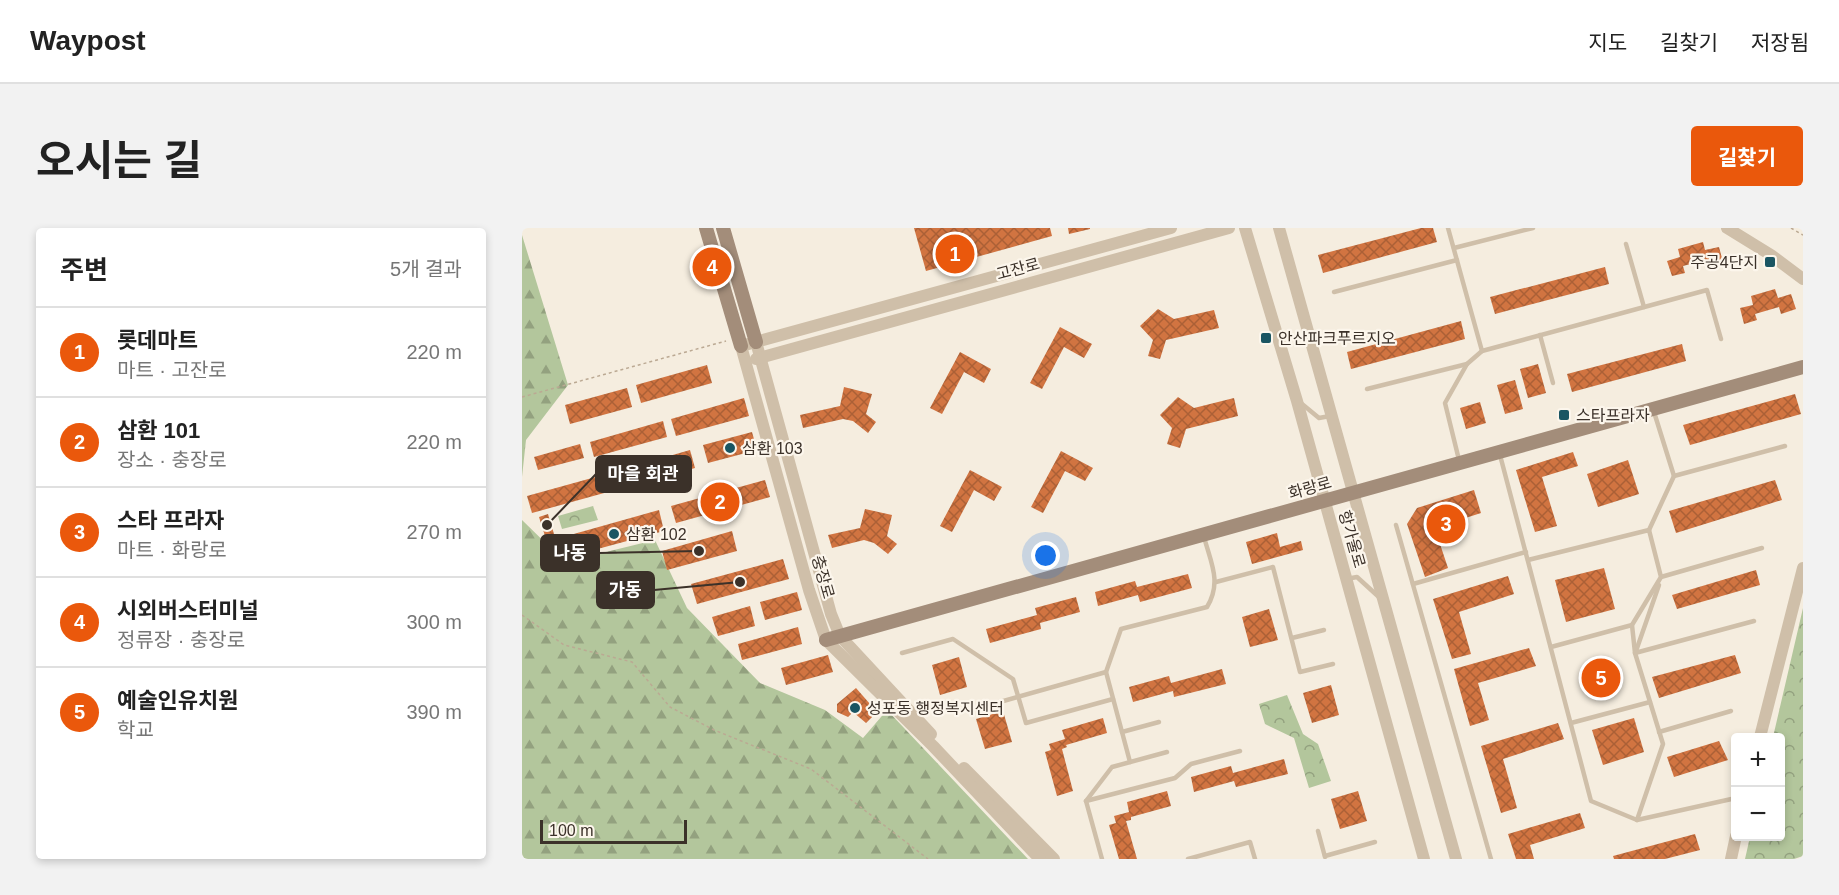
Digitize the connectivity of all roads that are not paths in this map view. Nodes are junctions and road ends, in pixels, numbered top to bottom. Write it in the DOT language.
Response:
graph roads {
  1 [pos="706,228"];
  2 [pos="723,228"];
  3 [pos="1171,228"];
  4 [pos="1229,228"];
  5 [pos="1245,228"];
  6 [pos="1279,228"];
  7 [pos="1448,228"];
  8 [pos="1533,228"];
  9 [pos="1726,228"];
  10 [pos="1626,244"];
  11 [pos="1454,248"];
  12 [pos="1457,260"];
  13 [pos="1803,279"];
  14 [pos="1334,292"];
  15 [pos="1644,307"];
  16 [pos="1540,335"];
  17 [pos="1721,339"];
  18 [pos="740,342"];
  19 [pos="756,342"];
  20 [pos="1482,351"];
  21 [pos="761,357"];
  22 [pos="746,362"];
  23 [pos="1467,364"];
  24 [pos="1803,367"];
  25 [pos="1553,383"];
  26 [pos="1367,389"];
  27 [pos="1297,401"];
  28 [pos="1653,409"];
  29 [pos="1332,415"];
  30 [pos="1785,446"];
  31 [pos="1499,452"];
  32 [pos="1460,463"];
  33 [pos="1674,476"];
  34 [pos="1355,492"];
  35 [pos="1324,501"];
  36 [pos="1396,525"];
  37 [pos="1649,530"];
  38 [pos="1203,535"];
  39 [pos="1762,548"];
  40 [pos="1526,552"];
  41 [pos="1528,560"];
  42 [pos="1803,568"];
  43 [pos="1661,577"];
  44 [pos="1346,579"];
  45 [pos="1216,582"];
  46 [pos="1413,584"];
  47 [pos="1386,605"];
  48 [pos="1754,621"];
  49 [pos="1632,625"];
  50 [pos="1324,630"];
  51 [pos="840,636"];
  52 [pos="1292,638"];
  53 [pos="826,640"];
  54 [pos="1551,647"];
  55 [pos="902,653"];
  56 [pos="1635,653"];
  57 [pos="1333,664"];
  58 [pos="1106,672"];
  59 [pos="1018,697"];
  60 [pos="1113,699"];
  61 [pos="1650,702"];
  62 [pos="975,709"];
  63 [pos="1731,711"];
  64 [pos="1159,722"];
  65 [pos="1570,723"];
  66 [pos="1122,732"];
  67 [pos="1659,732"];
  68 [pos="1761,733"];
  69 [pos="1240,751"];
  70 [pos="1167,752"];
  71 [pos="1130,762"];
  72 [pos="1731,799"];
  73 [pos="1086,801"];
  74 [pos="1637,820"];
  75 [pos="1318,831"];
  76 [pos="1735,841"];
  77 [pos="1375,842"];
  78 [pos="1325,857"];
  79 [pos="1040,859"];
  80 [pos="1054,859"];
  81 [pos="1102,859"];
  82 [pos="1188,859"];
  83 [pos="1255,859"];
  84 [pos="1424,859"];
  85 [pos="1456,859"];
  86 [pos="1491,859"];
  87 [pos="1731,859"];
  1 -- 18 [label="main road, 충장로"];
  2 -- 19 [label="main road, 충장로"];
  3 -- 19 [label="street, 고잔로"];
  4 -- 21 [label="street, 고잔로"];
  5 -- 27 [label="street, 항가울로"];
  6 -- 29 [label="street, 항가울로"];
  7 -- 11 [label="lane"];
  8 -- 11 [label="lane"];
  9 -- 13 [label="street"];
  10 -- 15 [label="lane"];
  11 -- 12 [label="lane"];
  12 -- 14 [label="lane"];
  12 -- 20 [label="lane"];
  15 -- 16 [label="lane"];
  15 -- 17 [label="lane"];
  16 -- 20 [label="lane"];
  16 -- 25 [label="lane"];
  18 -- 19 [label="street, 고잔로"];
  18 -- 22 [label="street, 충장로"];
  19 -- 21 [label="street, 충장로"];
  20 -- 23 [label="lane"];
  21 -- 22 [label="street, 고잔로"];
  21 -- 51 [label="street, 충장로"];
  22 -- 53 [label="street, 충장로"];
  23 -- 26 [label="lane"];
  23 -- 32 [label="lane"];
  24 -- 28 [label="main road, 화랑로"];
  27 -- 29 [label="lane"];
  27 -- 35 [label="street, 항가울로"];
  28 -- 31 [label="main road, 화랑로"];
  28 -- 33 [label="lane"];
  29 -- 34 [label="street, 항가울로"];
  30 -- 33 [label="lane"];
  31 -- 32 [label="main road, 화랑로"];
  31 -- 40 [label="lane"];
  32 -- 34 [label="main road, 화랑로"];
  33 -- 37 [label="lane"];
  34 -- 35 [label="main road, 화랑로"];
  34 -- 47 [label="street, 항가울로"];
  35 -- 38 [label="main road, 화랑로"];
  35 -- 44 [label="street, 항가울로"];
  36 -- 46 [label="lane"];
  37 -- 41 [label="lane"];
  37 -- 43 [label="lane"];
  38 -- 45 [label="lane"];
  38 -- 51 [label="main road, 화랑로"];
  39 -- 43 [label="lane"];
  40 -- 41 [label="lane"];
  40 -- 46 [label="lane"];
  41 -- 54 [label="lane"];
  42 -- 68 [label="street"];
  43 -- 49 [label="lane"];
  43 -- 56 [label="lane"];
  44 -- 47 [label="lane"];
  44 -- 84 [label="street, 항가울로"];
  45 -- 52 [label="lane"];
  45 -- 58 [label="lane"];
  46 -- 86 [label="lane"];
  47 -- 85 [label="street, 항가울로"];
  48 -- 56 [label="lane"];
  49 -- 54 [label="lane"];
  49 -- 56 [label="lane"];
  50 -- 52 [label="lane"];
  51 -- 53 [label="main road, 화랑로"];
  51 -- 80 [label="street, 충장로"];
  52 -- 57 [label="lane"];
  53 -- 79 [label="street, 충장로"];
  54 -- 65 [label="lane"];
  55 -- 59 [label="lane"];
  56 -- 61 [label="lane"];
  58 -- 59 [label="lane"];
  58 -- 60 [label="lane"];
  59 -- 60 [label="lane"];
  59 -- 62 [label="lane"];
  60 -- 66 [label="lane"];
  61 -- 65 [label="lane"];
  61 -- 67 [label="lane"];
  63 -- 67 [label="lane"];
  64 -- 66 [label="lane"];
  65 -- 74 [label="lane"];
  66 -- 71 [label="lane"];
  67 -- 74 [label="lane"];
  69 -- 73 [label="lane"];
  70 -- 71 [label="lane"];
  71 -- 73 [label="lane"];
  72 -- 74 [label="lane"];
  73 -- 81 [label="lane"];
  75 -- 78 [label="lane"];
  76 -- 87 [label="street"];
  77 -- 78 [label="lane"];
  82 -- 83 [label="lane"];
}
